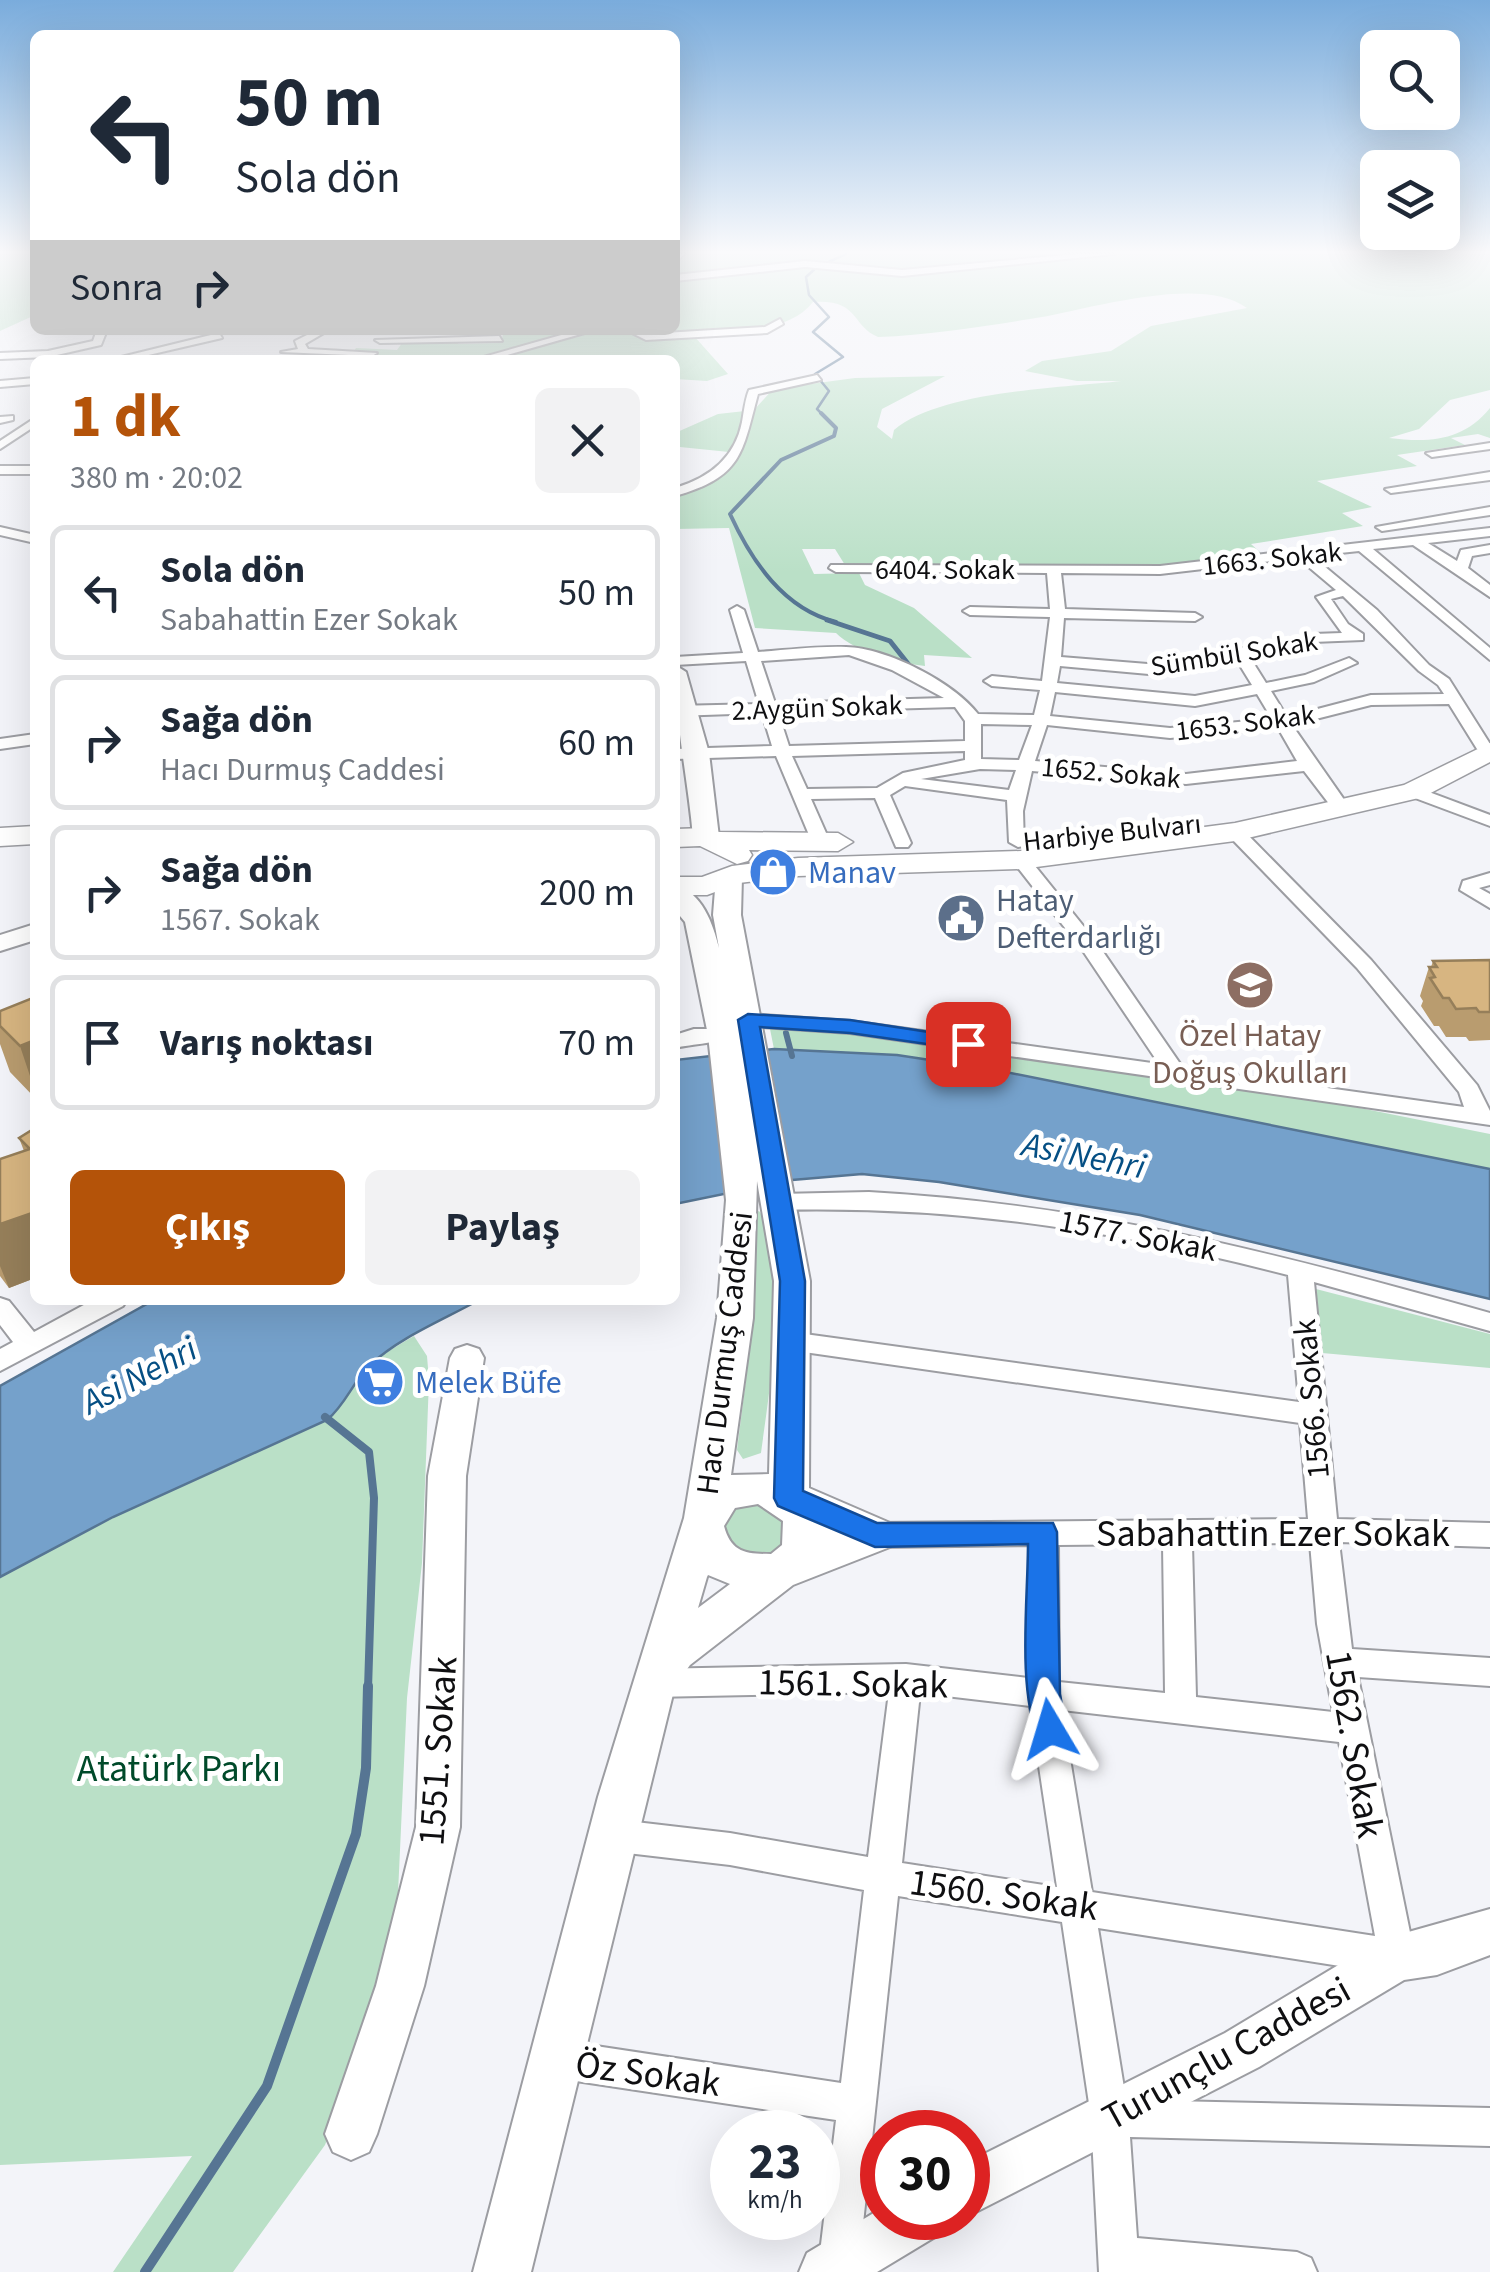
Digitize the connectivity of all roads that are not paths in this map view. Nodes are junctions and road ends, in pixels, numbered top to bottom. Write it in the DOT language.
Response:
graph roads {
  1 [pos="0,372"];
  2 [pos="30,373"];
  3 [pos="817,378"];
  4 [pos="30,381"];
  5 [pos="0,384"];
  6 [pos="30,425"];
  7 [pos="30,443"];
  8 [pos="3,444"];
  9 [pos="1490,446"];
  10 [pos="1432,453"];
  11 [pos="0,470"];
  12 [pos="30,470"];
  13 [pos="1490,476"];
  14 [pos="1391,489"];
  15 [pos="680,490"];
  16 [pos="1490,511"];
  17 [pos="1382,528"];
  18 [pos="0,531"];
  19 [pos="1490,532"];
  20 [pos="30,538"];
  21 [pos="1416,540"];
  22 [pos="0,544"];
  23 [pos="1363,548"];
  24 [pos="30,549"];
  25 [pos="1490,549"];
  26 [pos="1298,552"];
  27 [pos="836,568"];
  28 [pos="1460,568"];
  29 [pos="1053,569"];
  30 [pos="1346,591"];
  31 [pos="1490,593"];
  32 [pos="737,610"];
  33 [pos="970,611"];
  34 [pos="1055,613"];
  35 [pos="1195,617"];
  36 [pos="1490,629"];
  37 [pos="1462,632"];
  38 [pos="1240,655"];
  39 [pos="1490,656"];
  40 [pos="750,657"];
  41 [pos="680,660"];
  42 [pos="1051,661"];
  43 [pos="1350,663"];
  44 [pos="992,681"];
  45 [pos="1048,686"];
  46 [pos="1264,689"];
  47 [pos="1456,699"];
  48 [pos="959,702"];
  49 [pos="772,708"];
  50 [pos="681,711"];
  51 [pos="973,719"];
  52 [pos="1041,720"];
  53 [pos="1282,723"];
  54 [pos="30,741"];
  55 [pos="0,744"];
  56 [pos="782,750"];
  57 [pos="1487,750"];
  58 [pos="686,754"];
  59 [pos="972,754"];
  60 [pos="1027,765"];
  61 [pos="1308,765"];
  62 [pos="902,781"];
  63 [pos="1413,791"];
  64 [pos="881,793"];
  65 [pos="801,794"];
  66 [pos="1014,796"];
  67 [pos="1336,801"];
  68 [pos="1490,822"];
  69 [pos="30,824"];
  70 [pos="0,826"];
  71 [pos="1234,832"];
  72 [pos="30,835"];
  73 [pos="0,837"];
  74 [pos="690,838"];
  75 [pos="821,842"];
  76 [pos="902,843"];
  77 [pos="1020,851"];
  78 [pos="731,876"];
  79 [pos="1490,879"];
  80 [pos="680,889"];
  81 [pos="680,896"];
  82 [pos="1490,902"];
  83 [pos="30,934"];
  84 [pos="0,943"];
  85 [pos="740,1028"];
  86 [pos="680,1040"];
  87 [pos="1178,1076"];
  88 [pos="1484,1117"];
  89 [pos="761,1201"];
  90 [pos="1300,1268"];
  91 [pos="104,1305"];
  92 [pos="0,1308"];
  93 [pos="1490,1322"];
  94 [pos="790,1341"];
  95 [pos="29,1344"];
  96 [pos="467,1358"];
  97 [pos="0,1361"];
  98 [pos="1312,1414"];
  99 [pos="788,1498"];
  100 [pos="703,1526"];
  101 [pos="1322,1530"];
  102 [pos="1176,1531"];
  103 [pos="1043,1532"];
  104 [pos="875,1535"];
  105 [pos="1490,1535"];
  106 [pos="782,1568"];
  107 [pos="1342,1662"];
  108 [pos="1490,1672"];
  109 [pos="906,1678"];
  110 [pos="653,1681"];
  111 [pos="1044,1694"];
  112 [pos="1182,1709"];
  113 [pos="1351,1729"];
  114 [pos="610,1835"];
  115 [pos="884,1878"];
  116 [pos="1077,1904"];
  117 [pos="1490,1932"];
  118 [pos="1397,1956"];
  119 [pos="556,2060"];
  120 [pos="858,2104"];
  121 [pos="1110,2117"];
  122 [pos="1490,2127"];
  123 [pos="351,2134"];
  124 [pos="990,2179"];
  125 [pos="879,2240"];
  126 [pos="1118,2264"];
  127 [pos="833,2268"];
  128 [pos="502,2272"];
  129 [pos="1297,2272"];
  1 -- 2 [label="street"];
  3 -- 15 [label="street"];
  4 -- 5 [label="street"];
  6 -- 8 [label="street"];
  7 -- 8 [label="street"];
  9 -- 10 [label="street"];
  11 -- 12 [label="street"];
  13 -- 14 [label="street"];
  16 -- 17 [label="street"];
  18 -- 20 [label="street"];
  19 -- 21 [label="street, 1663. Sokak"];
  21 -- 23 [label="street, 1663. Sokak"];
  21 -- 28 [label="street"];
  22 -- 24 [label="street"];
  23 -- 26 [label="street, 1663. Sokak"];
  23 -- 37 [label="street"];
  25 -- 28 [label="street"];
  26 -- 29 [label="street, 1663. Sokak"];
  26 -- 30 [label="street"];
  27 -- 29 [label="street, 6404. Sokak"];
  28 -- 31 [label="street"];
  29 -- 34 [label="street"];
  30 -- 38 [label="street, Sümbül Sokak"];
  30 -- 47 [label="street"];
  32 -- 40 [label="street"];
  33 -- 34 [label="street"];
  34 -- 35 [label="street"];
  34 -- 42 [label="street"];
  36 -- 37 [label="street"];
  37 -- 39 [label="street"];
  38 -- 42 [label="street, Sümbül Sokak"];
  38 -- 46 [label="street"];
  40 -- 41 [label="street"];
  40 -- 48 [label="street"];
  40 -- 49 [label="street"];
  42 -- 45 [label="street"];
  43 -- 46 [label="street"];
  44 -- 45 [label="street"];
  45 -- 46 [label="street"];
  45 -- 52 [label="street"];
  46 -- 53 [label="street"];
  47 -- 53 [label="street, 1653. Sokak"];
  47 -- 57 [label="street"];
  48 -- 49 [label="street, 2.Aygün Sokak"];
  48 -- 51 [label="street"];
  49 -- 50 [label="street, 2.Aygün Sokak"];
  49 -- 56 [label="street"];
  50 -- 58 [label="main road"];
  51 -- 52 [label="street, 1653. Sokak"];
  51 -- 59 [label="street"];
  52 -- 53 [label="street, 1653. Sokak"];
  52 -- 60 [label="street"];
  53 -- 61 [label="street"];
  54 -- 55 [label="street"];
  56 -- 58 [label="street"];
  56 -- 59 [label="street"];
  56 -- 65 [label="street"];
  57 -- 63 [label="main road, Harbiye Bulvarı"];
  57 -- 67 [label="main road, Harbiye Bulvarı"];
  58 -- 74 [label="main road"];
  59 -- 60 [label="street, 1652. Sokak"];
  59 -- 62 [label="street"];
  60 -- 61 [label="street, 1652. Sokak"];
  60 -- 66 [label="street"];
  61 -- 67 [label="street"];
  62 -- 64 [label="street"];
  62 -- 66 [label="street"];
  63 -- 68 [label="street"];
  63 -- 71 [label="main road, Harbiye Bulvarı"];
  64 -- 65 [label="street"];
  64 -- 76 [label="street"];
  65 -- 75 [label="street"];
  66 -- 77 [label="street"];
  67 -- 77 [label="main road, Harbiye Bulvarı"];
  69 -- 70 [label="main road"];
  71 -- 77 [label="main road, Harbiye Bulvarı"];
  71 -- 88 [label="street"];
  72 -- 73 [label="main road"];
  74 -- 75 [label="main road, Harbiye Bulvarı"];
  74 -- 78 [label="main road"];
  75 -- 76 [label="main road, Harbiye Bulvarı"];
  76 -- 77 [label="main road, Harbiye Bulvarı"];
  77 -- 78 [label="main road, Harbiye Bulvarı"];
  77 -- 87 [label="street"];
  78 -- 80 [label="main road, Harbiye Bulvarı"];
  78 -- 85 [label="main road, Hacı Durmuş Caddesi"];
  79 -- 82 [label="street"];
  81 -- 85 [label="main road, Hacı Durmuş Caddesi"];
  83 -- 84 [label="street"];
  85 -- 86 [label="street"];
  85 -- 87 [label="street"];
  85 -- 89 [label="main road, Hacı Durmuş Caddesi"];
  87 -- 88 [label="street"];
  89 -- 90 [label="street, 1577. Sokak"];
  89 -- 94 [label="main road, Hacı Durmuş Caddesi"];
  89 -- 100 [label="main road, Hacı Durmuş Caddesi"];
  90 -- 93 [label="street, 1577. Sokak"];
  90 -- 98 [label="street, 1566. Sokak"];
  91 -- 95 [label="street"];
  92 -- 95 [label="street"];
  94 -- 98 [label="street"];
  94 -- 99 [label="main road, Hacı Durmuş Caddesi"];
  95 -- 97 [label="street"];
  96 -- 123 [label="street, 1551. Sokak"];
  98 -- 101 [label="street, 1566. Sokak"];
  99 -- 100 [label="main road, Hacı Durmuş Caddesi"];
  99 -- 104 [label="main road, Sabahattin Ezer Sokak"];
  99 -- 106 [label="main road, Hacı Durmuş Caddesi"];
  100 -- 106 [label="main road, Hacı Durmuş Caddesi"];
  100 -- 110 [label="main road, Hacı Durmuş Caddesi"];
  101 -- 102 [label="street, Sabahattin Ezer Sokak"];
  101 -- 105 [label="street, Sabahattin Ezer Sokak"];
  101 -- 107 [label="street, 1562. Sokak"];
  102 -- 103 [label="street, Sabahattin Ezer Sokak"];
  102 -- 112 [label="street"];
  103 -- 104 [label="street, Sabahattin Ezer Sokak"];
  103 -- 111 [label="street"];
  104 -- 106 [label="main road, Sabahattin Ezer Sokak"];
  106 -- 110 [label="main road, Hacı Durmuş Caddesi"];
  107 -- 108 [label="street"];
  107 -- 113 [label="street, 1562. Sokak"];
  109 -- 110 [label="street, 1561. Sokak"];
  109 -- 111 [label="street, 1561. Sokak"];
  109 -- 115 [label="street"];
  110 -- 114 [label="main road, Hacı Durmuş Caddesi"];
  111 -- 112 [label="street, 1561. Sokak"];
  111 -- 116 [label="street"];
  112 -- 113 [label="street, 1561. Sokak"];
  113 -- 118 [label="street, 1562. Sokak"];
  114 -- 115 [label="street, 1560. Sokak"];
  114 -- 119 [label="main road, Hacı Durmuş Caddesi"];
  115 -- 116 [label="street, 1560. Sokak"];
  115 -- 120 [label="street"];
  116 -- 118 [label="street, 1560. Sokak"];
  116 -- 121 [label="street"];
  117 -- 118 [label="street, Turunçlu Caddesi"];
  118 -- 121 [label="street, Turunçlu Caddesi"];
  119 -- 120 [label="street, Öz Sokak"];
  119 -- 128 [label="main road, Hacı Durmuş Caddesi"];
  120 -- 127 [label="street"];
  121 -- 122 [label="street"];
  121 -- 124 [label="street, Turunçlu Caddesi"];
  121 -- 126 [label="street"];
  125 -- 127 [label="street"];
  126 -- 129 [label="street"];
}
